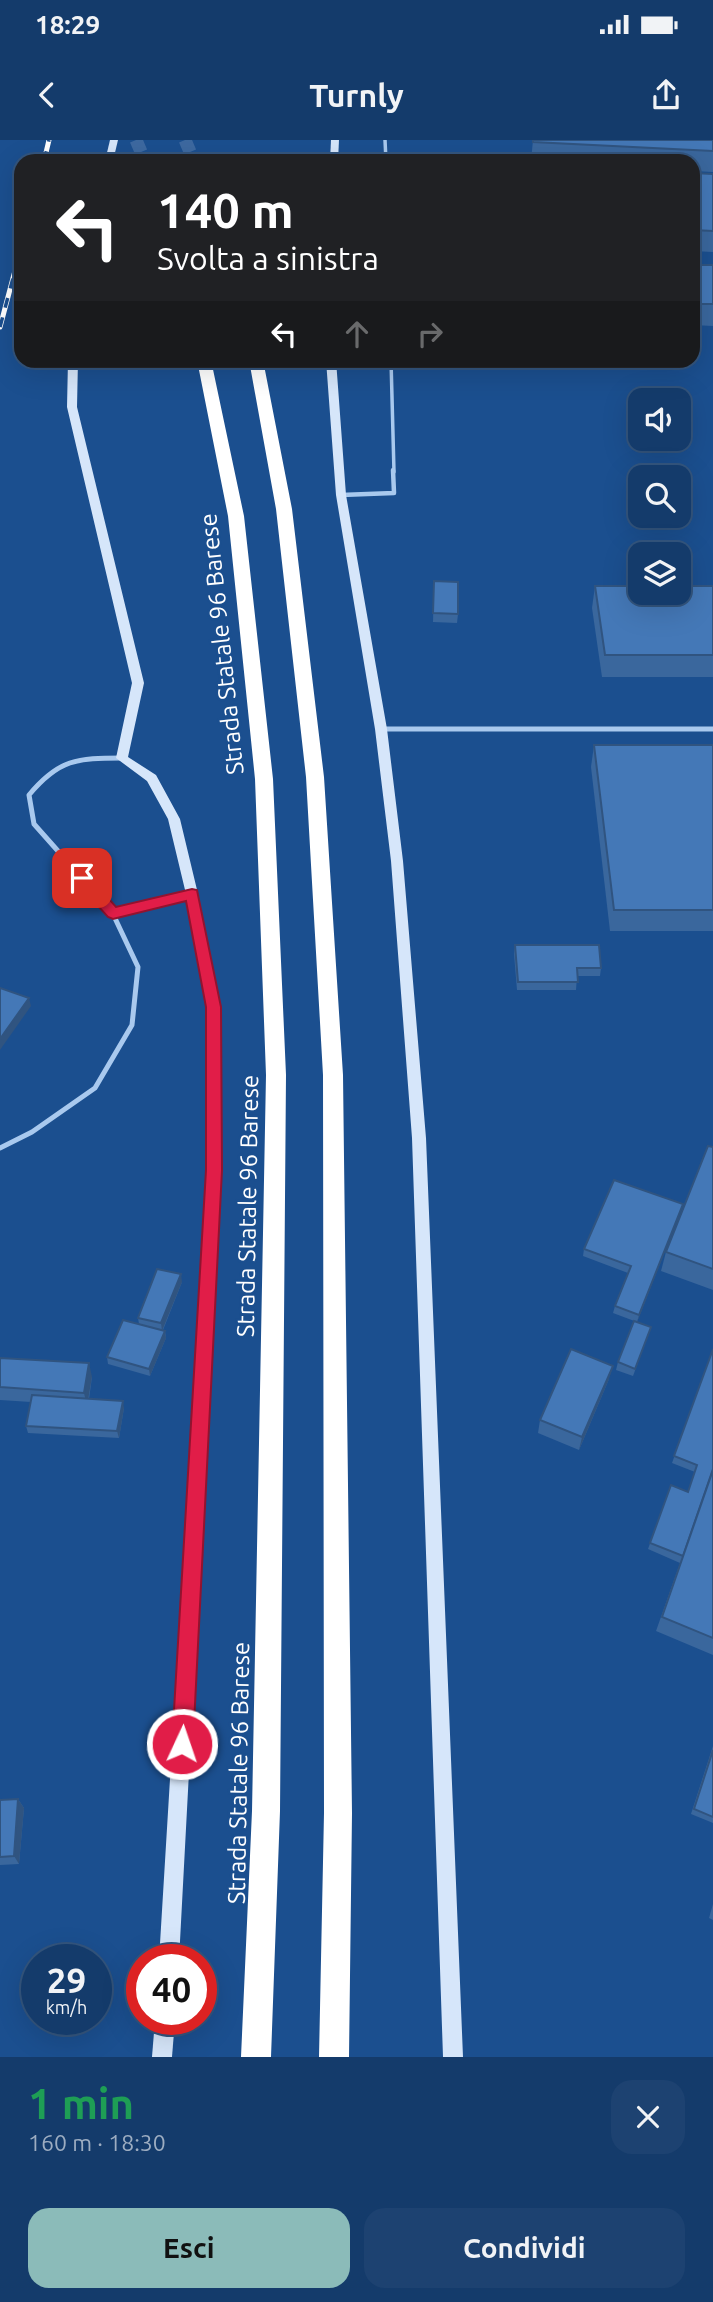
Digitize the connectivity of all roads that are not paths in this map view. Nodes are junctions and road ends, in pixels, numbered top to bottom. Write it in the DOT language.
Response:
graph roads {
  1 [pos="74,368"];
  2 [pos="206,368"];
  3 [pos="258,368"];
  4 [pos="332,368"];
  5 [pos="391,368"];
  6 [pos="341,495"];
  7 [pos="381,729"];
  8 [pos="713,729"];
  9 [pos="122,758"];
  10 [pos="192,894"];
  11 [pos="113,914"];
  12 [pos="0,1148"];
  13 [pos="170,1944"];
  14 [pos="164,2035"];
  15 [pos="162,2057"];
  16 [pos="256,2057"];
  17 [pos="334,2057"];
  18 [pos="453,2057"];
  1 -- 9 [label="street"];
  2 -- 16 [label="highway, Strada Statale 96 Barese"];
  3 -- 17 [label="highway"];
  4 -- 6 [label="street"];
  5 -- 6 [label="lane"];
  6 -- 7 [label="street"];
  7 -- 8 [label="street"];
  7 -- 18 [label="street"];
  9 -- 10 [label="street"];
  9 -- 11 [label="street"];
  10 -- 11 [label="street"];
  10 -- 13 [label="street"];
  11 -- 12 [label="lane"];
  14 -- 15 [label="street"];
}
